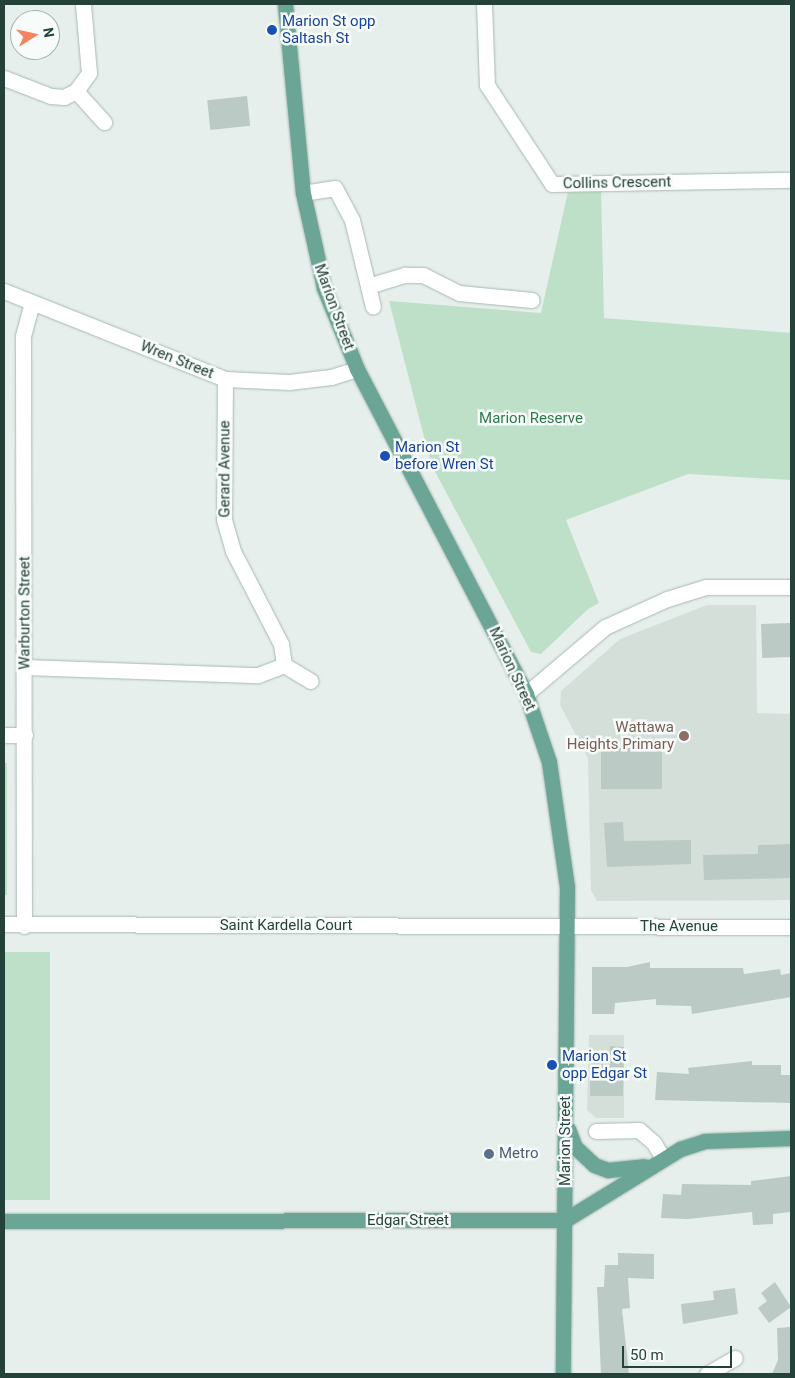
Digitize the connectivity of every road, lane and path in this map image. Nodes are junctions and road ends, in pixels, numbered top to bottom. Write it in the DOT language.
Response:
graph roads {
  1 [pos="83,4"];
  2 [pos="285,4"];
  3 [pos="484,4"];
  4 [pos="4,78"];
  5 [pos="76,91"];
  6 [pos="104,122"];
  7 [pos="791,180"];
  8 [pos="303,193"];
  9 [pos="368,286"];
  10 [pos="4,291"];
  11 [pos="532,300"];
  12 [pos="32,302"];
  13 [pos="373,307"];
  14 [pos="357,369"];
  15 [pos="224,379"];
  16 [pos="791,587"];
  17 [pos="284,665"];
  18 [pos="25,667"];
  19 [pos="311,681"];
  20 [pos="526,694"];
  21 [pos="25,734"];
  22 [pos="4,735"];
  23 [pos="4,924"];
  24 [pos="24,926"];
  25 [pos="567,927"];
  26 [pos="791,927"];
  27 [pos="566,1123"];
  28 [pos="596,1131"];
  29 [pos="791,1138"];
  30 [pos="662,1157"];
  31 [pos="648,1166"];
  32 [pos="4,1220"];
  33 [pos="565,1220"];
  34 [pos="735,1358"];
  35 [pos="563,1374"];
  36 [pos="707,1374"];
  1 -- 5 [label="street"];
  2 -- 8 [label="main road, Marion Street"];
  3 -- 7 [label="street, Collins Crescent"];
  4 -- 5 [label="street"];
  5 -- 6 [label="street"];
  8 -- 9 [label="street"];
  8 -- 14 [label="main road, Marion Street"];
  9 -- 11 [label="street"];
  9 -- 13 [label="street"];
  10 -- 12 [label="street, Wren Street"];
  12 -- 15 [label="street, Wren Street"];
  12 -- 18 [label="street, Warburton Street"];
  14 -- 15 [label="street, Wren Street"];
  14 -- 20 [label="main road, Marion Street"];
  15 -- 17 [label="street, Gerard Avenue"];
  16 -- 20 [label="street"];
  17 -- 18 [label="street"];
  17 -- 19 [label="street"];
  18 -- 21 [label="street, Warburton Street"];
  20 -- 25 [label="main road, Marion Street"];
  21 -- 22 [label="street"];
  21 -- 24 [label="street, Warburton Street"];
  23 -- 24 [label="street, Saint Kardella Court"];
  24 -- 25 [label="street, Saint Kardella Court"];
  25 -- 26 [label="street, The Avenue"];
  25 -- 27 [label="main road, Marion Street"];
  27 -- 31 [label="main road"];
  27 -- 33 [label="main road, Marion Street"];
  28 -- 30 [label="street"];
  29 -- 30 [label="main road"];
  30 -- 31 [label="main road"];
  31 -- 33 [label="main road"];
  32 -- 33 [label="main road, Edgar Street"];
  33 -- 35 [label="main road, Marion Street"];
  34 -- 36 [label="street"];
}
